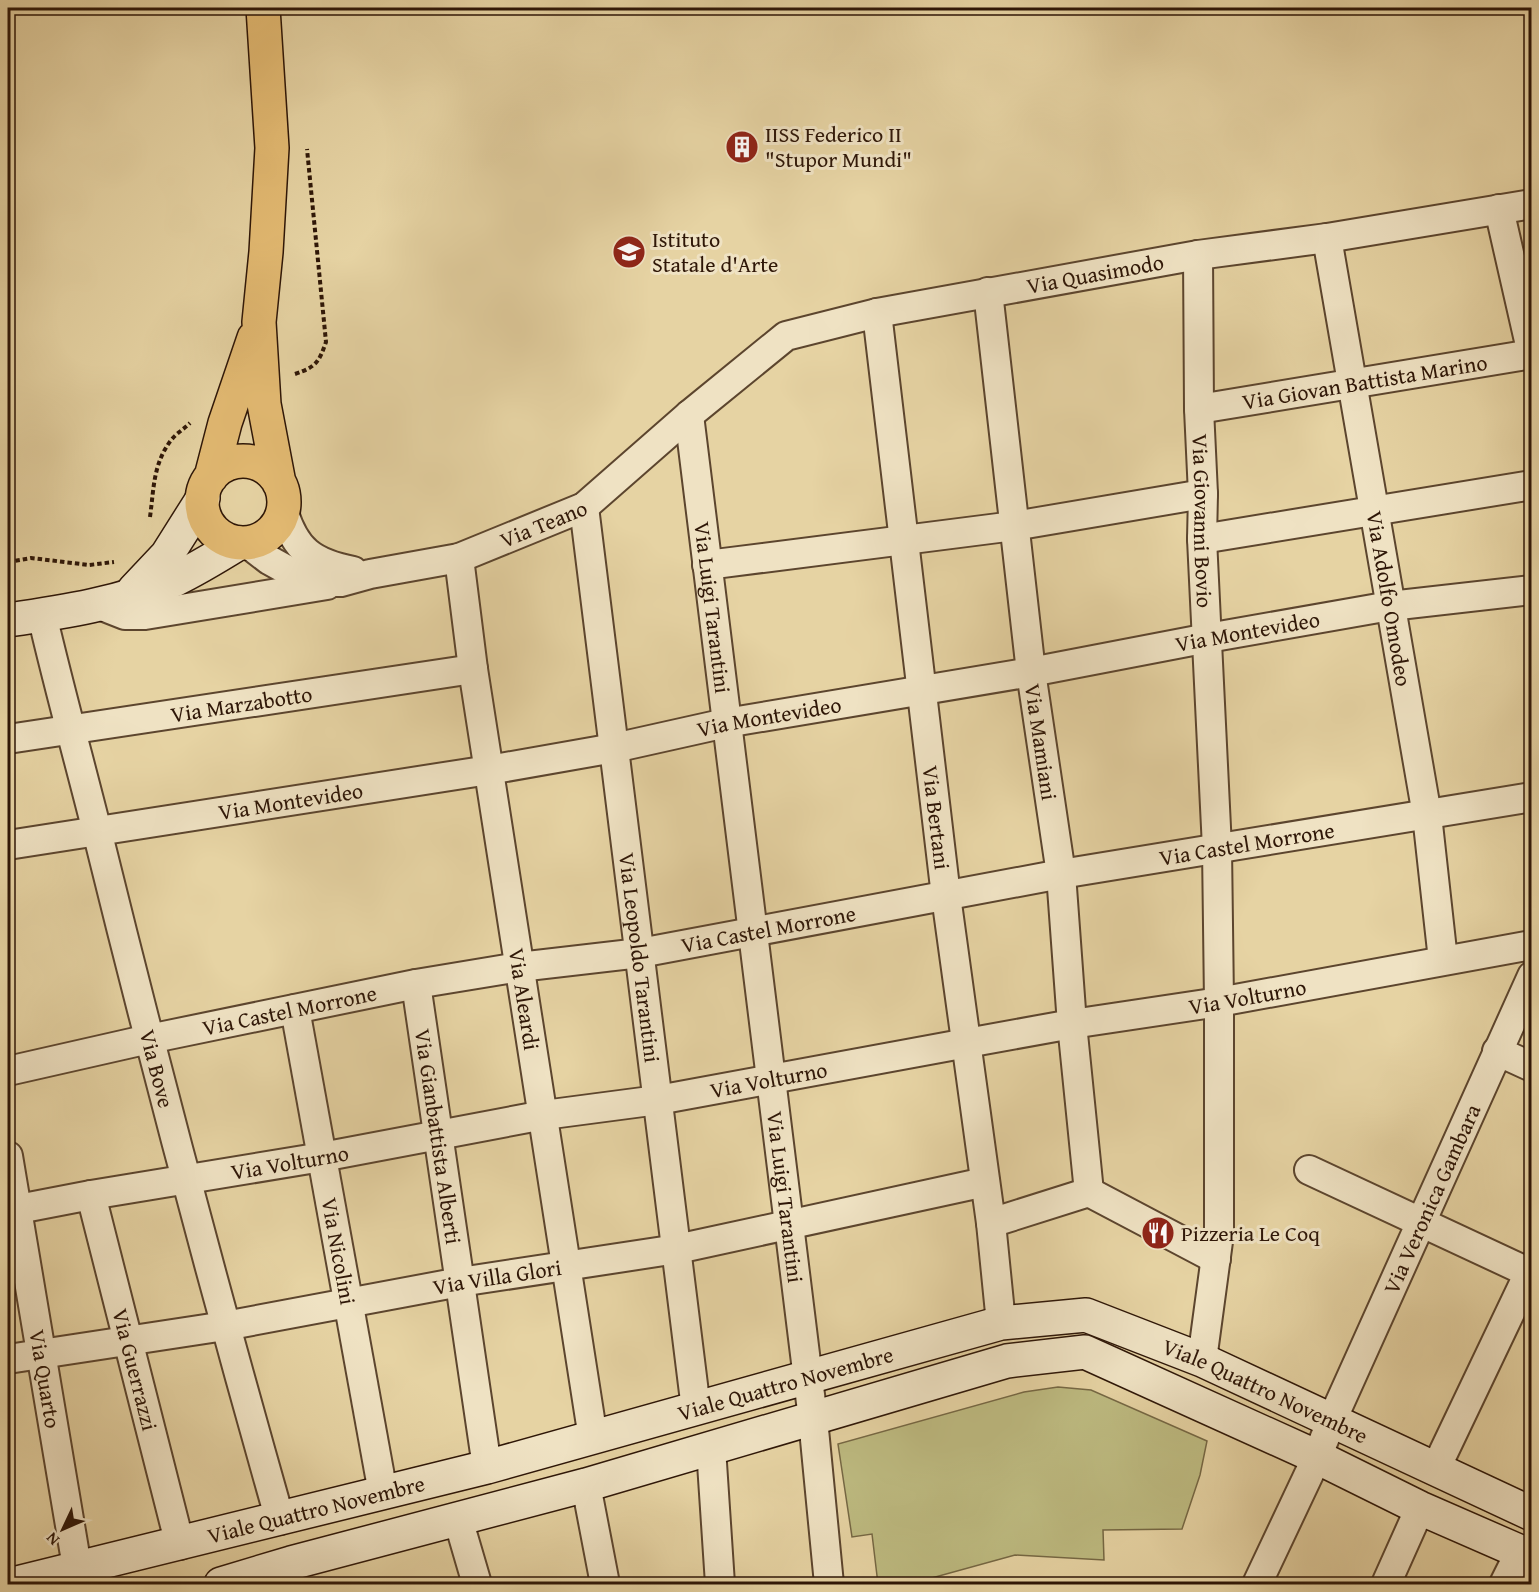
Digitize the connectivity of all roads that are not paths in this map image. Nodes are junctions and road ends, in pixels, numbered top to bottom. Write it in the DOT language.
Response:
graph roads {
  1 [pos="263,8"];
  2 [pos="1532,204"];
  3 [pos="1499,209"];
  4 [pos="1327,238"];
  5 [pos="1198,255"];
  6 [pos="988,292"];
  7 [pos="877,313"];
  8 [pos="259,322"];
  9 [pos="1531,354"];
  10 [pos="1352,384"];
  11 [pos="1199,410"];
  12 [pos="688,415"];
  13 [pos="1532,485"];
  14 [pos="207,487"];
  15 [pos="1203,494"];
  16 [pos="281,497"];
  17 [pos="584,507"];
  18 [pos="1374,511"];
  19 [pos="1014,526"];
  20 [pos="1202,539"];
  21 [pos="902,541"];
  22 [pos="243,543"];
  23 [pos="459,558"];
  24 [pos="707,565"];
  25 [pos="370,574"];
  26 [pos="341,582"];
  27 [pos="1532,590"];
  28 [pos="112,601"];
  29 [pos="1390,606"];
  30 [pos="42,615"];
  31 [pos="8,620"];
  32 [pos="1208,638"];
  33 [pos="473,669"];
  34 [pos="1031,672"];
  35 [pos="922,689"];
  36 [pos="726,723"];
  37 [pos="69,729"];
  38 [pos="8,738"];
  39 [pos="614,748"];
  40 [pos="489,770"];
  41 [pos="1532,797"];
  42 [pos="1427,815"];
  43 [pos="97,832"];
  44 [pos="8,845"];
  45 [pos="1217,848"];
  46 [pos="1061,874"];
  47 [pos="946,896"];
  48 [pos="752,931"];
  49 [pos="1532,945"];
  50 [pos="640,953"];
  51 [pos="1443,960"];
  52 [pos="519,967"];
  53 [pos="1532,976"];
  54 [pos="416,984"];
  55 [pos="1220,1002"];
  56 [pos="295,1009"];
  57 [pos="1072,1024"];
  58 [pos="149,1039"];
  59 [pos="967,1043"];
  60 [pos="1497,1052"];
  61 [pos="1532,1067"];
  62 [pos="8,1071"];
  63 [pos="771,1080"];
  64 [pos="658,1101"];
  65 [pos="544,1115"];
  66 [pos="438,1136"];
  67 [pos="8,1156"];
  68 [pos="322,1157"];
  69 [pos="1309,1170"];
  70 [pos="187,1180"];
  71 [pos="985,1182"];
  72 [pos="1089,1192"];
  73 [pos="91,1195"];
  74 [pos="12,1210"];
  75 [pos="1421,1221"];
  76 [pos="991,1223"];
  77 [pos="789,1226"];
  78 [pos="677,1249"];
  79 [pos="1216,1259"];
  80 [pos="567,1266"];
  81 [pos="1530,1273"];
  82 [pos="460,1282"];
  83 [pos="348,1302"];
  84 [pos="1001,1323"];
  85 [pos="225,1326"];
  86 [pos="128,1340"];
  87 [pos="40,1354"];
  88 [pos="8,1359"];
  89 [pos="1202,1360"];
  90 [pos="807,1379"];
  91 [pos="696,1409"];
  92 [pos="813,1419"];
  93 [pos="1332,1420"];
  94 [pos="593,1438"];
  95 [pos="711,1449"];
  96 [pos="1317,1457"];
  97 [pos="488,1467"];
  98 [pos="1436,1468"];
  99 [pos="586,1485"];
  100 [pos="383,1493"];
  101 [pos="1420,1508"];
  102 [pos="1532,1514"];
  103 [pos="458,1519"];
  104 [pos="280,1520"];
  105 [pos="180,1545"];
  106 [pos="1526,1555"];
  107 [pos="77,1567"];
  108 [pos="294,1574"];
  109 [pos="12,1584"];
  110 [pos="221,1584"];
  111 [pos="477,1584"];
  112 [pos="605,1584"];
  113 [pos="720,1584"];
  114 [pos="829,1584"];
  115 [pos="1257,1584"];
  116 [pos="1386,1584"];
  117 [pos="1504,1584"];
  1 -- 8 [label="main road"];
  2 -- 3 [label="street, Via Quasimodo"];
  3 -- 4 [label="street, Via Quasimodo"];
  3 -- 9 [label="street"];
  4 -- 5 [label="street, Via Quasimodo"];
  4 -- 10 [label="street, Via Adolfo Omodeo"];
  5 -- 6 [label="street, Via Quasimodo"];
  5 -- 11 [label="street, Via Giovanni Bovio"];
  6 -- 7 [label="street, Via Quasimodo"];
  6 -- 19 [label="street, Via Mamiani"];
  7 -- 12 [label="street, Via Quasimodo"];
  7 -- 21 [label="street, Via Bertani"];
  8 -- 14 [label="main road"];
  8 -- 16 [label="main road"];
  9 -- 10 [label="street, Via Giovan Battista Marino"];
  10 -- 11 [label="street, Via Giovan Battista Marino"];
  10 -- 18 [label="street, Via Adolfo Omodeo"];
  11 -- 15 [label="street, Via Giovanni Bovio"];
  12 -- 17 [label="street, Via Teano"];
  12 -- 24 [label="street, Via Luigi Tarantini"];
  13 -- 18 [label="street"];
  14 -- 16 [label="main road"];
  14 -- 22 [label="main road"];
  14 -- 28 [label="main road"];
  15 -- 19 [label="street"];
  15 -- 20 [label="street, Via Giovanni Bovio"];
  16 -- 22 [label="main road"];
  16 -- 25 [label="street, Via Teano"];
  17 -- 23 [label="street, Via Teano"];
  17 -- 39 [label="street, Via Leopoldo Tarantini"];
  18 -- 20 [label="street"];
  18 -- 29 [label="street, Via Adolfo Omodeo"];
  19 -- 21 [label="street"];
  19 -- 34 [label="street, Via Mamiani"];
  20 -- 32 [label="street, Via Giovanni Bovio"];
  21 -- 24 [label="street"];
  21 -- 35 [label="street, Via Bertani"];
  22 -- 26 [label="street, Via Teano"];
  22 -- 28 [label="main road"];
  23 -- 25 [label="street, Via Teano"];
  23 -- 33 [label="street, Via Aleardi"];
  24 -- 36 [label="street, Via Luigi Tarantini"];
  25 -- 26 [label="street, Via Teano"];
  26 -- 28 [label="street, Via Teano"];
  27 -- 29 [label="street, Via Montevideo"];
  28 -- 30 [label="main road"];
  29 -- 32 [label="street, Via Montevideo"];
  29 -- 42 [label="street, Via Adolfo Omodeo"];
  30 -- 31 [label="main road"];
  30 -- 37 [label="street, Via Bove"];
  32 -- 34 [label="street, Via Montevideo"];
  32 -- 45 [label="street, Via Giovanni Bovio"];
  33 -- 37 [label="street, Via Marzabotto"];
  33 -- 40 [label="street, Via Aleardi"];
  34 -- 35 [label="street, Via Montevideo"];
  34 -- 46 [label="street, Via Mamiani"];
  35 -- 36 [label="street, Via Montevideo"];
  35 -- 47 [label="street, Via Bertani"];
  36 -- 39 [label="street, Via Montevideo"];
  36 -- 48 [label="street, Via Luigi Tarantini"];
  37 -- 38 [label="street, Via Marzabotto"];
  37 -- 43 [label="street, Via Bove"];
  39 -- 40 [label="street, Via Montevideo"];
  39 -- 50 [label="street, Via Leopoldo Tarantini"];
  40 -- 43 [label="street, Via Montevideo"];
  40 -- 52 [label="street, Via Aleardi"];
  41 -- 42 [label="street, Via Castel Morrone"];
  42 -- 45 [label="street, Via Castel Morrone"];
  42 -- 51 [label="street, Via Adolfo Omodeo"];
  43 -- 44 [label="street, Via Montevideo"];
  43 -- 58 [label="street, Via Bove"];
  45 -- 46 [label="street, Via Castel Morrone"];
  45 -- 55 [label="street, Via Giovanni Bovio"];
  46 -- 47 [label="street, Via Castel Morrone"];
  46 -- 57 [label="street, Via Mamiani"];
  47 -- 48 [label="street, Via Castel Morrone"];
  47 -- 59 [label="street, Via Bertani"];
  48 -- 50 [label="street, Via Castel Morrone"];
  48 -- 63 [label="street, Via Luigi Tarantini"];
  49 -- 51 [label="street, Via Volturno"];
  50 -- 52 [label="street, Via Castel Morrone"];
  50 -- 64 [label="street, Via Leopoldo Tarantini"];
  51 -- 55 [label="street, Via Volturno"];
  52 -- 54 [label="street, Via Castel Morrone"];
  52 -- 65 [label="street, Via Aleardi"];
  53 -- 60 [label="street, Via Veronica Gambara"];
  54 -- 56 [label="street, Via Castel Morrone"];
  54 -- 66 [label="street, Via Gianbattista Alberti"];
  55 -- 57 [label="street, Via Volturno"];
  55 -- 79 [label="street, Via Giovanni Bovio"];
  56 -- 58 [label="street, Via Castel Morrone"];
  56 -- 68 [label="street, Via Nicolini"];
  57 -- 59 [label="street, Via Volturno"];
  57 -- 72 [label="street, Via Mamiani"];
  58 -- 62 [label="street, Via Castel Morrone"];
  58 -- 70 [label="street, Via Bove"];
  59 -- 63 [label="street, Via Volturno"];
  59 -- 71 [label="street, Via Bertani"];
  60 -- 61 [label="street"];
  60 -- 75 [label="street, Via Veronica Gambara"];
  63 -- 64 [label="street, Via Volturno"];
  63 -- 77 [label="street, Via Luigi Tarantini"];
  64 -- 65 [label="street, Via Volturno"];
  64 -- 78 [label="street, Via Leopoldo Tarantini"];
  65 -- 66 [label="street, Via Volturno"];
  65 -- 80 [label="street, Via Aleardi"];
  66 -- 68 [label="street, Via Volturno"];
  66 -- 82 [label="street, Via Gianbattista Alberti"];
  67 -- 74 [label="street, Via Quarto"];
  68 -- 70 [label="street, Via Volturno"];
  68 -- 83 [label="street, Via Nicolini"];
  69 -- 75 [label="street"];
  70 -- 73 [label="street, Via Volturno"];
  70 -- 85 [label="street, Via Bove"];
  71 -- 76 [label="street, Via Bertani"];
  71 -- 77 [label="street, Via Villa Glori"];
  72 -- 76 [label="street"];
  72 -- 79 [label="street"];
  73 -- 74 [label="street, Via Volturno"];
  73 -- 86 [label="street, Via Guerrazzi"];
  74 -- 87 [label="street, Via Quarto"];
  75 -- 81 [label="street"];
  75 -- 93 [label="street, Via Veronica Gambara"];
  76 -- 84 [label="street, Via Bertani"];
  77 -- 78 [label="street, Via Villa Glori"];
  77 -- 90 [label="street, Via Luigi Tarantini"];
  78 -- 80 [label="street, Via Villa Glori"];
  78 -- 91 [label="street, Via Leopoldo Tarantini"];
  79 -- 89 [label="street, Via Giovanni Bovio"];
  80 -- 82 [label="street, Via Villa Glori"];
  80 -- 94 [label="street, Via Aleardi"];
  81 -- 98 [label="street"];
  82 -- 83 [label="street, Via Villa Glori"];
  82 -- 97 [label="street, Via Gianbattista Alberti"];
  83 -- 85 [label="street, Via Villa Glori"];
  83 -- 100 [label="street, Via Nicolini"];
  84 -- 89 [label="main road, Viale Quattro Novembre"];
  84 -- 90 [label="main road, Viale Quattro Novembre"];
  85 -- 86 [label="street, Via Villa Glori"];
  85 -- 104 [label="street, Via Bove"];
  86 -- 87 [label="street, Via Villa Glori"];
  86 -- 105 [label="street, Via Guerrazzi"];
  87 -- 88 [label="street, Via Villa Glori"];
  87 -- 107 [label="street, Via Quarto"];
  89 -- 93 [label="main road, Viale Quattro Novembre"];
  90 -- 91 [label="main road, Viale Quattro Novembre"];
  90 -- 92 [label="street, Via Luigi Tarantini"];
  91 -- 94 [label="main road, Viale Quattro Novembre"];
  92 -- 95 [label="main road, Viale Quattro Novembre"];
  92 -- 96 [label="main road, Viale Quattro Novembre"];
  92 -- 114 [label="street, Via Luigi Tarantini"];
  93 -- 96 [label="street, Via Veronica Gambara"];
  93 -- 98 [label="main road, Viale Quattro Novembre"];
  94 -- 97 [label="main road, Viale Quattro Novembre"];
  95 -- 99 [label="main road, Viale Quattro Novembre"];
  95 -- 113 [label="street"];
  96 -- 101 [label="main road, Viale Quattro Novembre"];
  96 -- 115 [label="street, Via Veronica Gambara"];
  97 -- 100 [label="main road, Viale Quattro Novembre"];
  98 -- 102 [label="main road, Viale Quattro Novembre"];
  99 -- 103 [label="main road, Viale Quattro Novembre"];
  99 -- 112 [label="street"];
  100 -- 104 [label="main road, Viale Quattro Novembre"];
  101 -- 106 [label="main road, Viale Quattro Novembre"];
  101 -- 116 [label="street"];
  103 -- 108 [label="main road, Viale Quattro Novembre"];
  103 -- 111 [label="street"];
  104 -- 105 [label="main road, Viale Quattro Novembre"];
  105 -- 107 [label="main road, Viale Quattro Novembre"];
  106 -- 117 [label="street"];
  107 -- 109 [label="main road, Viale Quattro Novembre"];
  108 -- 110 [label="main road, Viale Quattro Novembre"];
}
